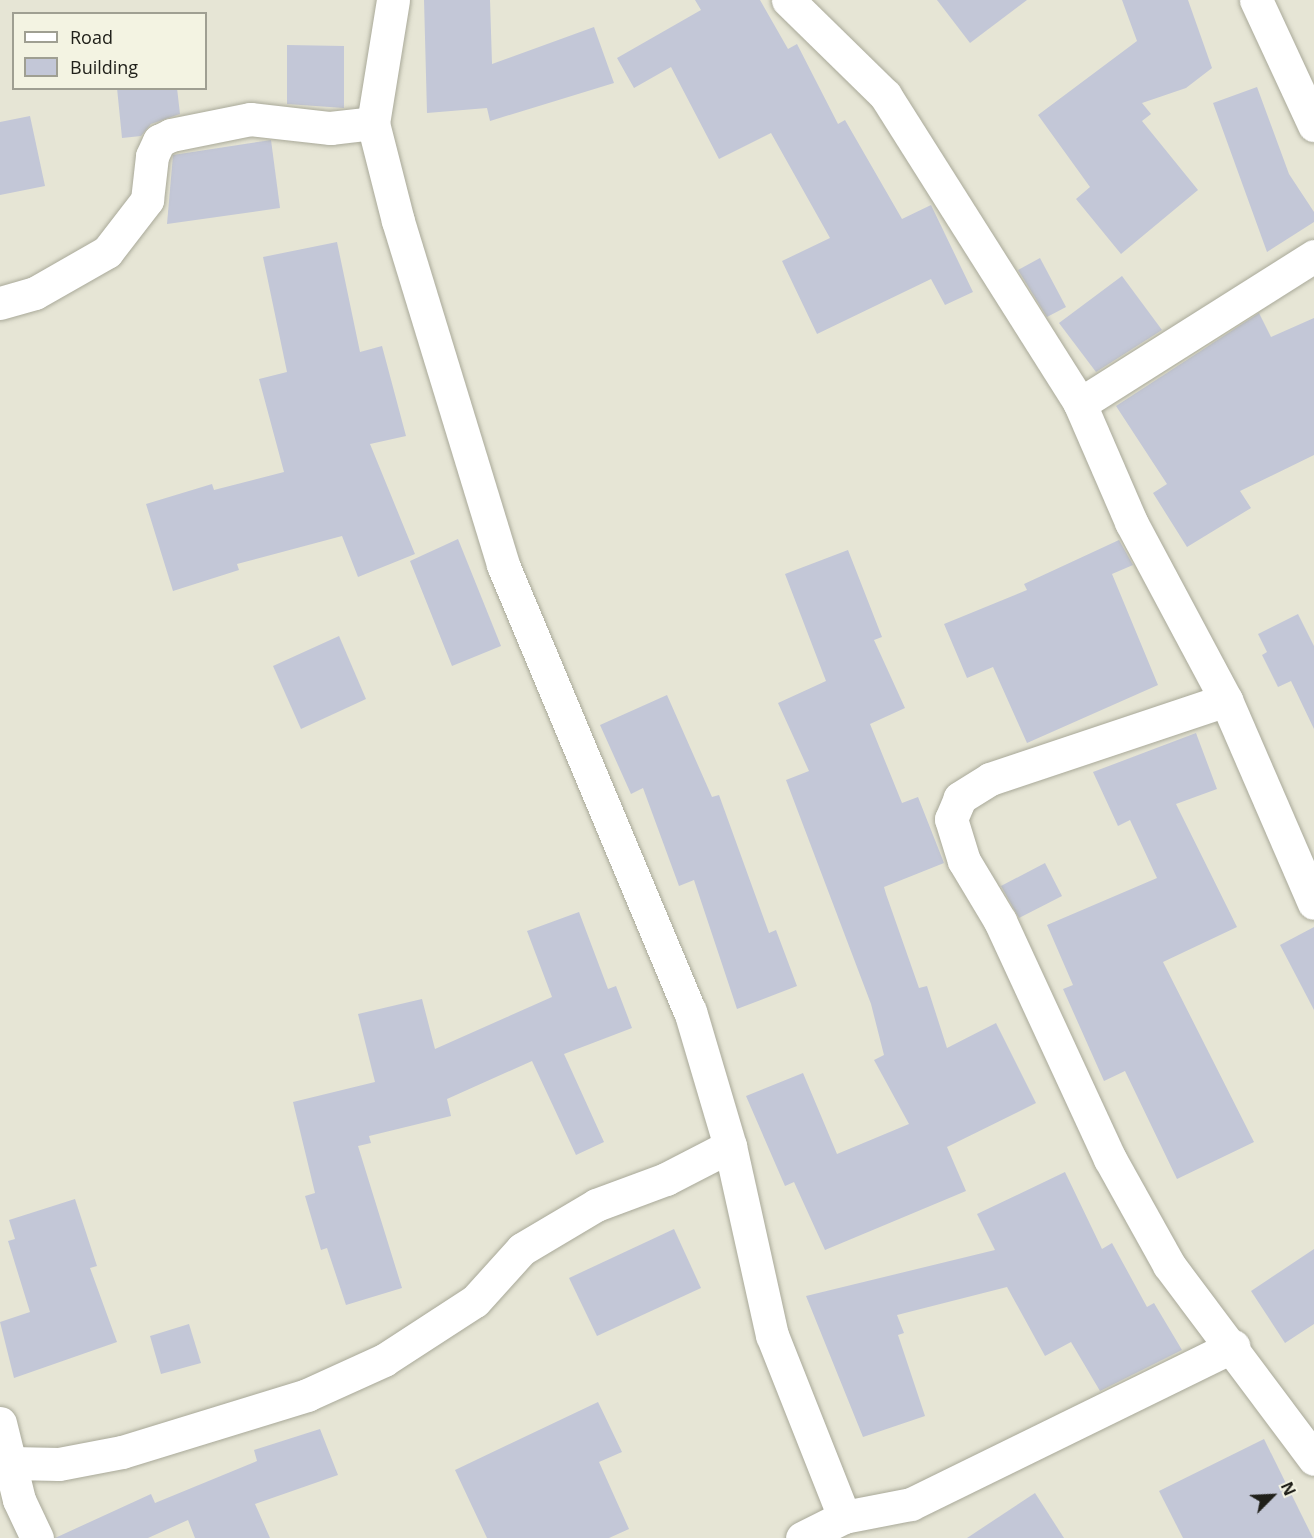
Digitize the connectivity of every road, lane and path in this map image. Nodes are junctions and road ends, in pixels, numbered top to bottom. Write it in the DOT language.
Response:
graph roads {
  1 [pos="393,0"];
  2 [pos="788,0"];
  3 [pos="1256,0"];
  4 [pos="372,123"];
  5 [pos="1314,125"];
  6 [pos="1314,256"];
  7 [pos="0,303"];
  8 [pos="1080,404"];
  9 [pos="1226,700"];
  10 [pos="1314,903"];
  11 [pos="730,1146"];
  12 [pos="1233,1346"];
  13 [pos="0,1423"];
  14 [pos="1314,1460"];
  15 [pos="12,1463"];
  16 [pos="9,1501"];
  17 [pos="844,1517"];
  18 [pos="38,1538"];
  19 [pos="802,1538"];
  1 -- 4 [label="street"];
  2 -- 8 [label="street"];
  3 -- 5 [label="street"];
  4 -- 7 [label="street"];
  4 -- 11 [label="street"];
  6 -- 8 [label="street"];
  8 -- 9 [label="street"];
  9 -- 10 [label="street"];
  9 -- 12 [label="street"];
  11 -- 15 [label="street"];
  11 -- 17 [label="street"];
  12 -- 14 [label="street"];
  12 -- 17 [label="street"];
  13 -- 15 [label="street"];
  15 -- 16 [label="street"];
  16 -- 18 [label="street"];
  17 -- 19 [label="street"];
}
